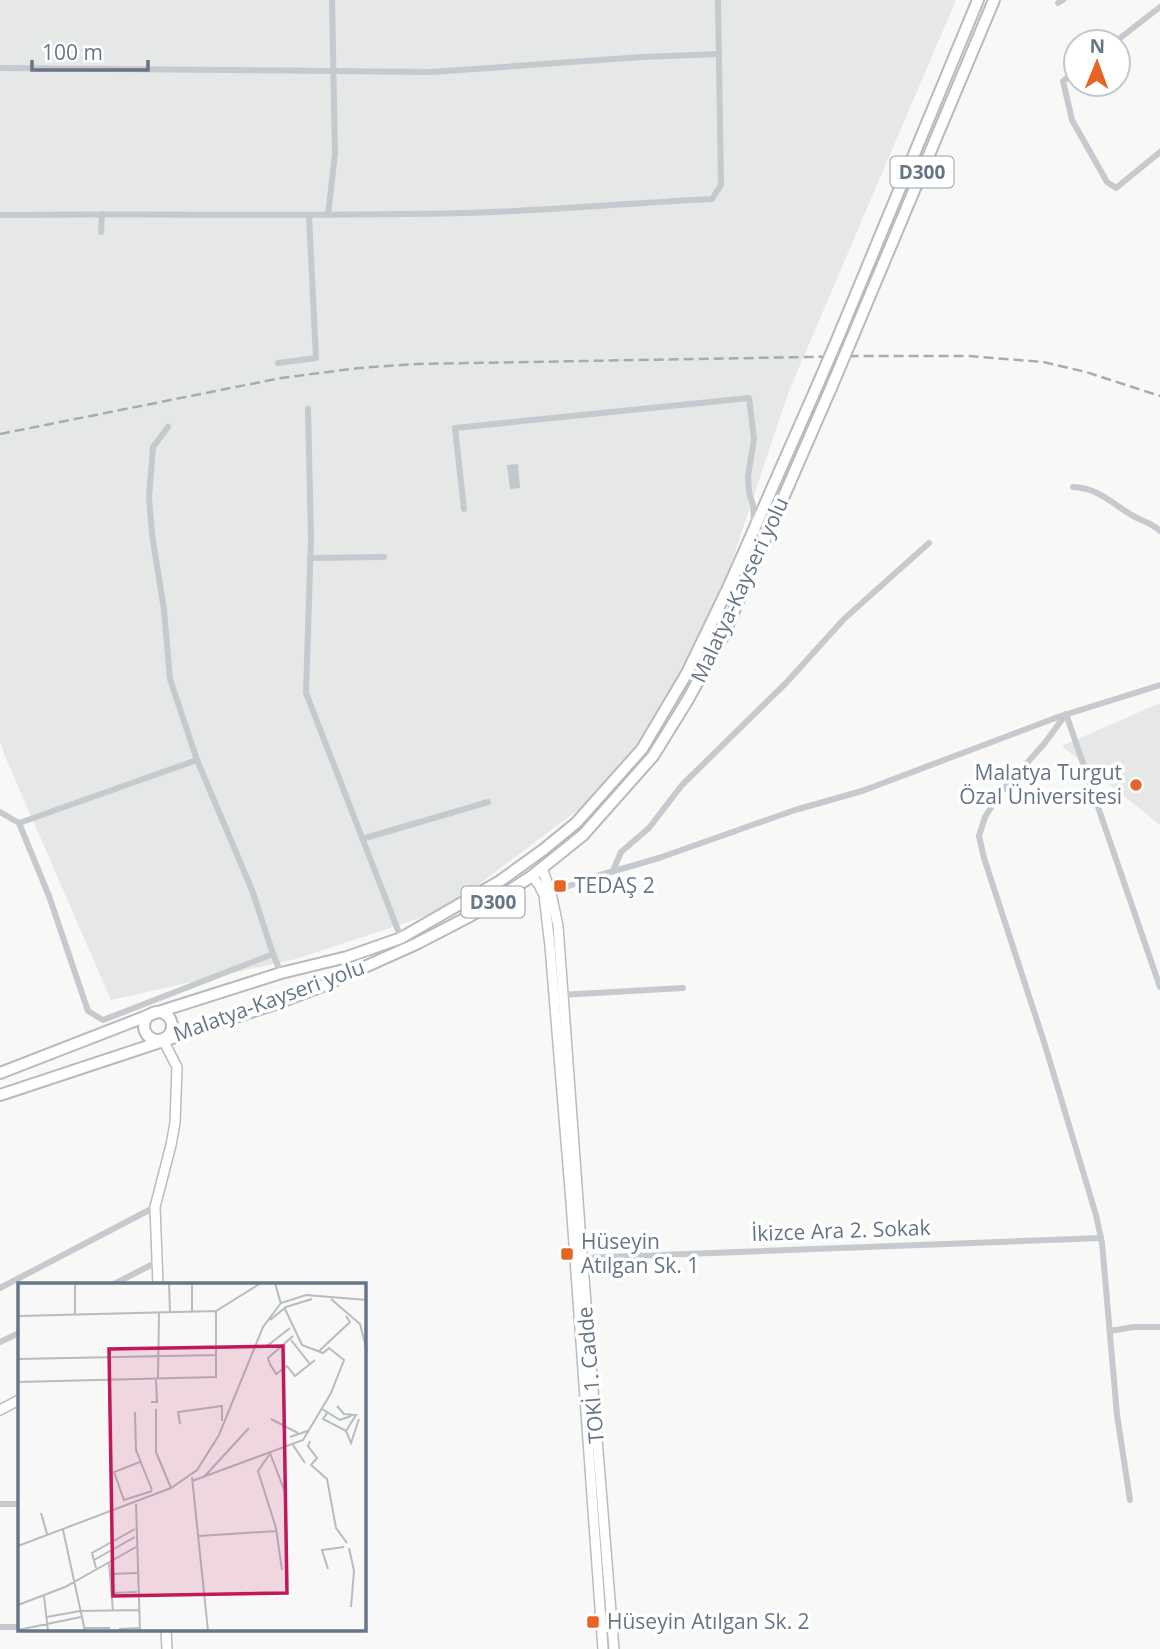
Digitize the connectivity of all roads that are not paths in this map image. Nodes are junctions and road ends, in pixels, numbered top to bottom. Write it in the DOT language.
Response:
graph roads {
  1 [pos="332,0"];
  2 [pos="718,0"];
  3 [pos="978,0"];
  4 [pos="994,0"];
  5 [pos="1160,7"];
  6 [pos="1132,29"];
  7 [pos="719,54"];
  8 [pos="0,68"];
  9 [pos="333,72"];
  10 [pos="1067,98"];
  11 [pos="1160,152"];
  12 [pos="102,214"];
  13 [pos="0,215"];
  14 [pos="309,215"];
  15 [pos="328,215"];
  16 [pos="102,232"];
  17 [pos="278,363"];
  18 [pos="307,409"];
  19 [pos="168,427"];
  20 [pos="1073,487"];
  21 [pos="464,509"];
  22 [pos="755,526"];
  23 [pos="1160,531"];
  24 [pos="929,542"];
  25 [pos="384,557"];
  26 [pos="310,558"];
  27 [pos="1160,685"];
  28 [pos="1066,714"];
  29 [pos="197,760"];
  30 [pos="488,802"];
  31 [pos="0,812"];
  32 [pos="19,823"];
  33 [pos="362,839"];
  34 [pos="542,868"];
  35 [pos="613,871"];
  36 [pos="532,876"];
  37 [pos="547,894"];
  38 [pos="401,938"];
  39 [pos="273,954"];
  40 [pos="281,973"];
  41 [pos="1160,987"];
  42 [pos="683,988"];
  43 [pos="558,995"];
  44 [pos="152,1014"];
  45 [pos="163,1040"];
  46 [pos="0,1073"];
  47 [pos="0,1095"];
  48 [pos="155,1207"];
  49 [pos="1101,1238"];
  50 [pos="582,1258"];
  51 [pos="157,1262"];
  52 [pos="116,1283"];
  53 [pos="158,1283"];
  54 [pos="0,1288"];
  55 [pos="1160,1327"];
  56 [pos="1110,1331"];
  57 [pos="18,1333"];
  58 [pos="0,1342"];
  59 [pos="18,1400"];
  60 [pos="0,1410"];
  61 [pos="1130,1500"];
  62 [pos="18,1503"];
  63 [pos="0,1504"];
  64 [pos="0,1627"];
  65 [pos="18,1627"];
  66 [pos="603,1649"];
  67 [pos="614,1649"];
  1 -- 9 [label="street"];
  2 -- 7 [label="street"];
  3 -- 22 [label="highway, D300, bridge"];
  4 -- 34 [label="highway, Malatya-Kayseri yolu / D300, bridge"];
  5 -- 6 [label="street"];
  7 -- 9 [label="street"];
  7 -- 15 [label="street"];
  8 -- 9 [label="street"];
  9 -- 15 [label="street"];
  10 -- 11 [label="street"];
  12 -- 13 [label="street"];
  12 -- 14 [label="street"];
  12 -- 16 [label="street"];
  14 -- 15 [label="street"];
  14 -- 17 [label="street"];
  18 -- 26 [label="street"];
  19 -- 29 [label="street"];
  20 -- 23 [label="street"];
  21 -- 22 [label="street"];
  22 -- 38 [label="highway, D300"];
  24 -- 35 [label="street"];
  25 -- 26 [label="street"];
  26 -- 33 [label="street"];
  27 -- 28 [label="street"];
  28 -- 35 [label="street"];
  28 -- 41 [label="street"];
  28 -- 49 [label="street"];
  29 -- 32 [label="street"];
  29 -- 39 [label="street"];
  30 -- 33 [label="street"];
  31 -- 32 [label="street"];
  32 -- 39 [label="street"];
  33 -- 38 [label="street"];
  34 -- 36 [label="highway, Malatya-Kayseri yolu / D300"];
  34 -- 37 [label="main road"];
  35 -- 37 [label="street"];
  36 -- 37 [label="main road"];
  36 -- 45 [label="highway, Malatya-Kayseri yolu / D300"];
  37 -- 43 [label="main road, TOKİ 1. Cadde"];
  38 -- 40 [label="highway, D300"];
  39 -- 40 [label="street"];
  40 -- 44 [label="highway, D300"];
  42 -- 43 [label="street"];
  43 -- 50 [label="main road, TOKİ 1. Cadde"];
  43 -- 66 [label="main road, TOKİ 1. Cadde"];
  44 -- 45 [label="highway"];
  44 -- 45 [label="highway"];
  44 -- 46 [label="highway, D300"];
  45 -- 47 [label="highway, Malatya-Kayseri yolu / D300"];
  45 -- 48 [label="main road"];
  48 -- 51 [label="main road"];
  48 -- 54 [label="street"];
  49 -- 50 [label="street, İkizce Ara 2. Sokak"];
  49 -- 56 [label="street"];
  50 -- 67 [label="main road, TOKİ 1. Cadde"];
  51 -- 52 [label="street"];
  51 -- 53 [label="main road"];
  55 -- 56 [label="street"];
  56 -- 61 [label="street"];
  57 -- 58 [label="street"];
  59 -- 60 [label="main road"];
  62 -- 63 [label="street"];
  64 -- 65 [label="street"];
}
